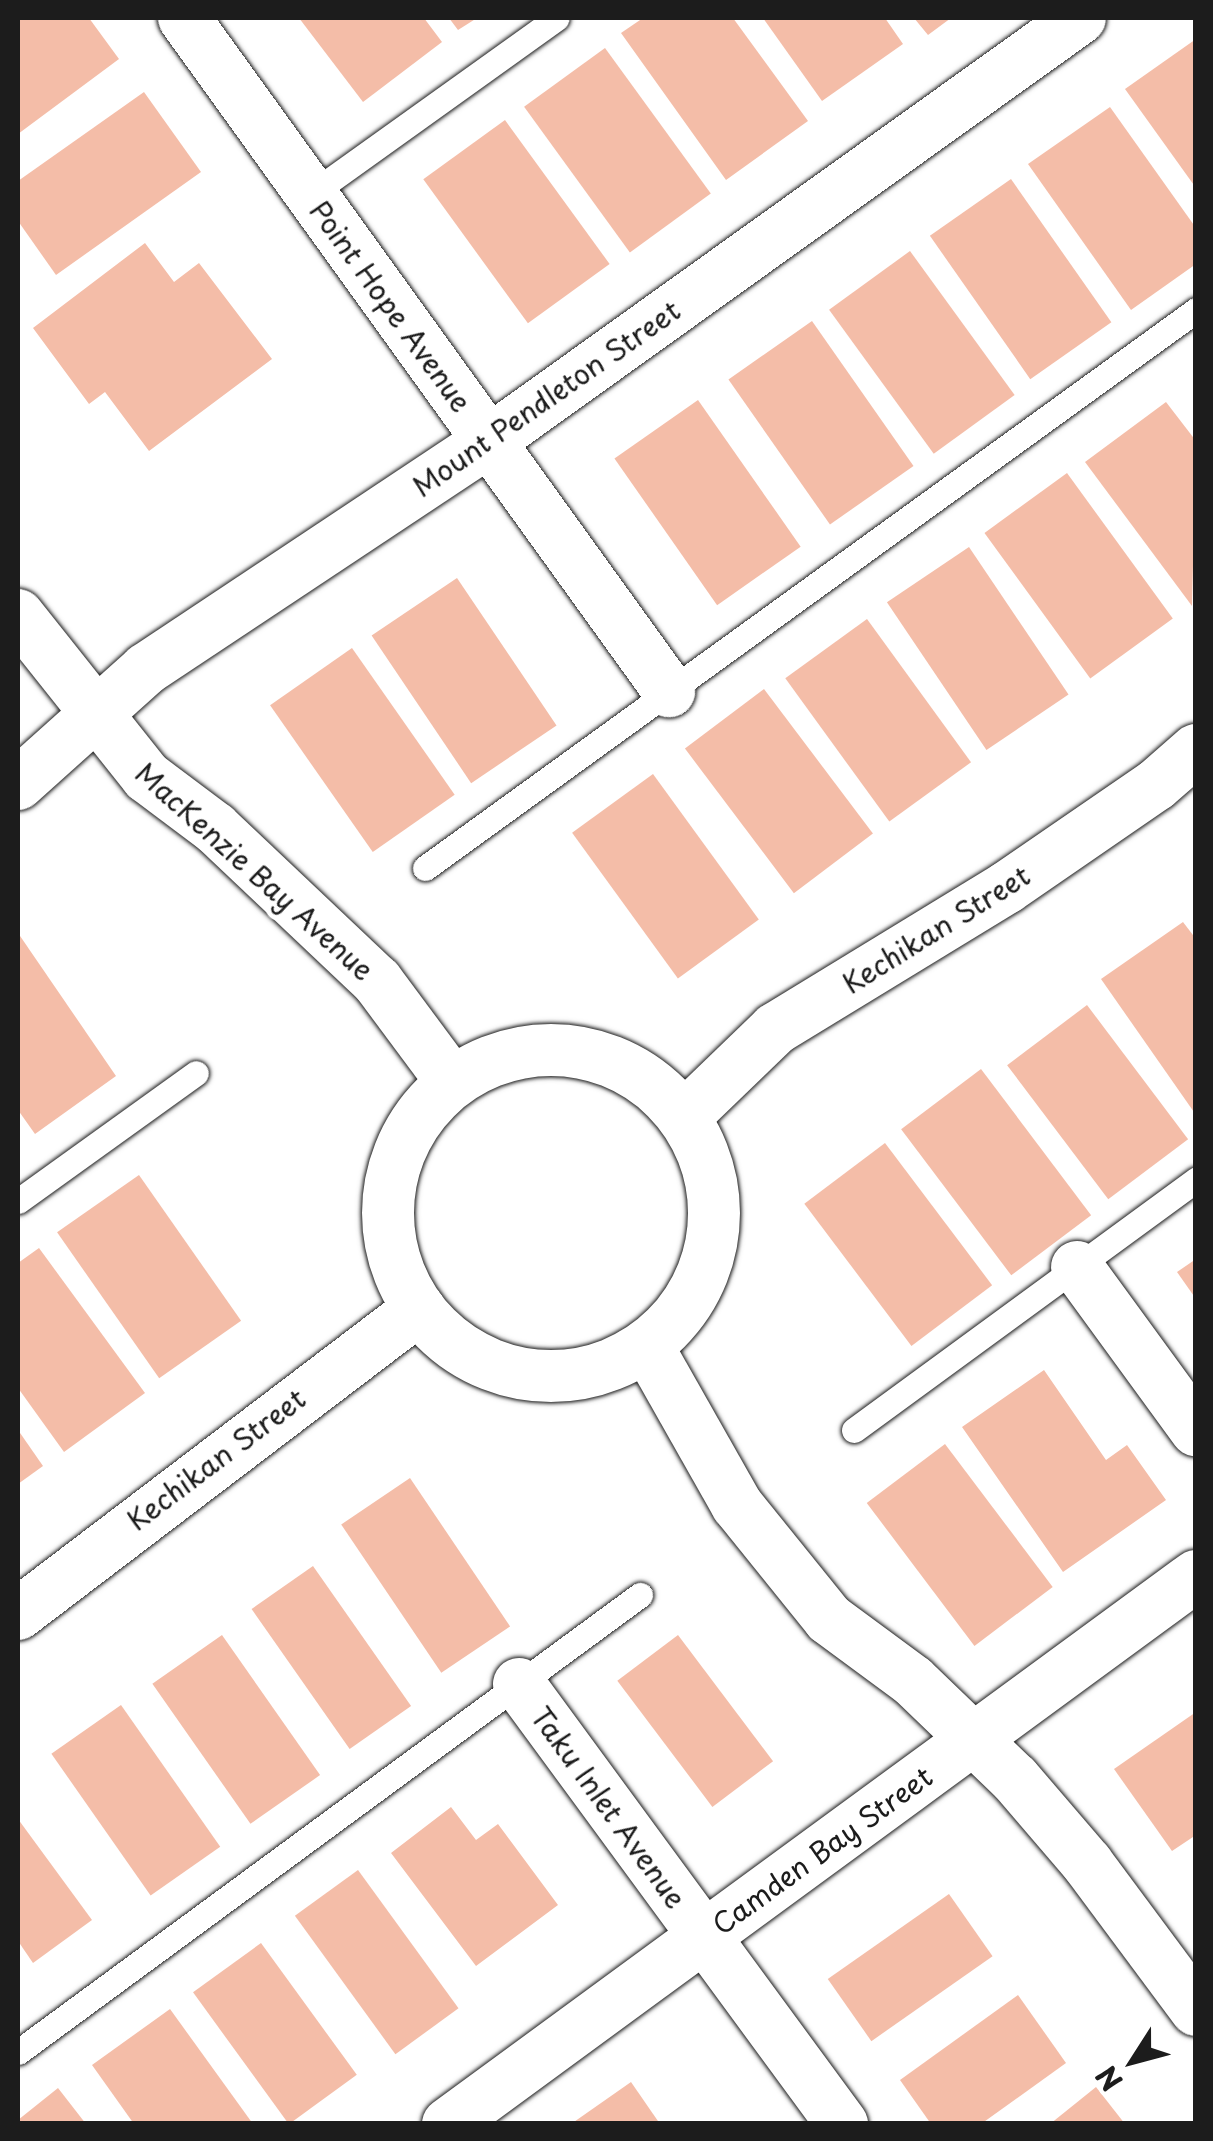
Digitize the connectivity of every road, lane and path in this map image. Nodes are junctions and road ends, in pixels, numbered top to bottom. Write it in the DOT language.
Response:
graph roads {
  1 [pos="184,18"];
  2 [pos="557,18"];
  3 [pos="1080,18"];
  4 [pos="310,194"];
  5 [pos="1196,310"];
  6 [pos="488,442"];
  7 [pos="18,615"];
  8 [pos="669,691"];
  9 [pos="96,717"];
  10 [pos="1196,750"];
  11 [pos="18,784"];
  12 [pos="425,868"];
  13 [pos="196,1073"];
  14 [pos="452,1082"];
  15 [pos="684,1117"];
  16 [pos="1196,1180"];
  17 [pos="18,1201"];
  18 [pos="1077,1267"];
  19 [pos="419,1310"];
  20 [pos="648,1346"];
  21 [pos="854,1430"];
  22 [pos="1196,1430"];
  23 [pos="1196,1576"];
  24 [pos="640,1594"];
  25 [pos="18,1614"];
  26 [pos="519,1684"];
  27 [pos="973,1739"];
  28 [pos="704,1936"];
  29 [pos="1196,2010"];
  30 [pos="18,2052"];
  31 [pos="448,2124"];
  32 [pos="842,2124"];
  1 -- 4 [label="street, Point Hope Avenue"];
  2 -- 4 [label="lane"];
  3 -- 6 [label="street, Mount Pendleton Street"];
  4 -- 6 [label="street, Point Hope Avenue"];
  5 -- 8 [label="lane"];
  6 -- 8 [label="street, Point Hope Avenue"];
  6 -- 9 [label="street, Mount Pendleton Street"];
  7 -- 9 [label="street, MacKenzie Bay Avenue"];
  8 -- 12 [label="lane"];
  9 -- 11 [label="street, Mount Pendleton Street"];
  9 -- 14 [label="street, MacKenzie Bay Avenue"];
  10 -- 15 [label="street, Kechikan Street"];
  13 -- 17 [label="lane"];
  14 -- 15 [label="street"];
  14 -- 19 [label="street"];
  15 -- 20 [label="street"];
  16 -- 18 [label="lane"];
  18 -- 21 [label="lane"];
  18 -- 22 [label="street"];
  19 -- 20 [label="street"];
  19 -- 25 [label="street, Kechikan Street"];
  20 -- 27 [label="street"];
  23 -- 27 [label="street, Camden Bay Street"];
  24 -- 26 [label="lane"];
  26 -- 28 [label="street, Taku Inlet Avenue"];
  26 -- 30 [label="lane"];
  27 -- 28 [label="street, Camden Bay Street"];
  27 -- 29 [label="street"];
  28 -- 31 [label="street, Camden Bay Street"];
  28 -- 32 [label="street, Taku Inlet Avenue"];
}
